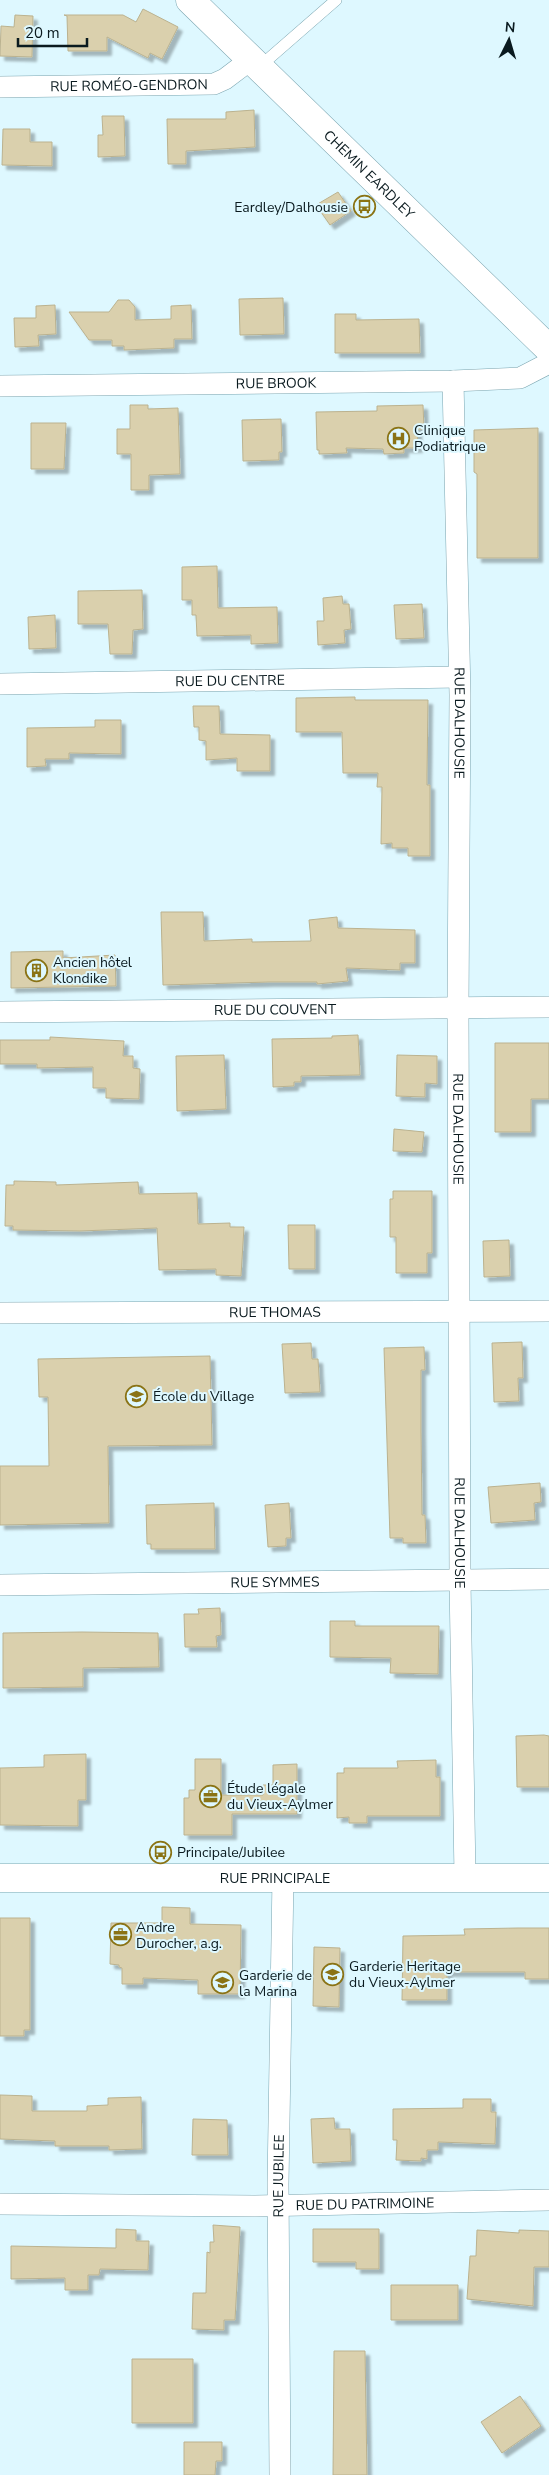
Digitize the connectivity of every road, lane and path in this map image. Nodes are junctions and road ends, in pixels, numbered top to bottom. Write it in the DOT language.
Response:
graph roads {
  1 [pos="190,0"];
  2 [pos="336,0"];
  3 [pos="254,64"];
  4 [pos="0,87"];
  5 [pos="549,350"];
  6 [pos="549,363"];
  7 [pos="453,381"];
  8 [pos="0,386"];
  9 [pos="459,677"];
  10 [pos="0,684"];
  11 [pos="549,1007"];
  12 [pos="458,1008"];
  13 [pos="0,1012"];
  14 [pos="549,1311"];
  15 [pos="459,1312"];
  16 [pos="0,1313"];
  17 [pos="549,1579"];
  18 [pos="460,1581"];
  19 [pos="0,1585"];
  20 [pos="465,1876"];
  21 [pos="283,1877"];
  22 [pos="0,1878"];
  23 [pos="549,1878"];
  24 [pos="549,2200"];
  25 [pos="0,2204"];
  26 [pos="278,2206"];
  27 [pos="280,2475"];
  1 -- 3 [label="street, CHEMIN EARDLEY"];
  2 -- 3 [label="lane"];
  3 -- 4 [label="street, RUE ROMÉO-GENDRON"];
  3 -- 5 [label="street, CHEMIN EARDLEY"];
  6 -- 7 [label="street, RUE BROOK"];
  7 -- 8 [label="street, RUE BROOK"];
  7 -- 9 [label="street, RUE DALHOUSIE"];
  9 -- 10 [label="street, RUE DU CENTRE"];
  9 -- 12 [label="street, RUE DALHOUSIE"];
  11 -- 12 [label="street, RUE DU COUVENT"];
  12 -- 13 [label="street, RUE DU COUVENT"];
  12 -- 15 [label="street, RUE DALHOUSIE"];
  14 -- 15 [label="street, RUE THOMAS"];
  15 -- 16 [label="street, RUE THOMAS"];
  15 -- 18 [label="street, RUE DALHOUSIE"];
  17 -- 18 [label="street, RUE SYMMES"];
  18 -- 19 [label="street, RUE SYMMES"];
  18 -- 20 [label="street, RUE DALHOUSIE"];
  20 -- 21 [label="street, RUE PRINCIPALE"];
  20 -- 23 [label="street, RUE PRINCIPALE"];
  21 -- 22 [label="street, RUE PRINCIPALE"];
  21 -- 26 [label="street, RUE JUBILEE"];
  24 -- 26 [label="street, RUE DU PATRIMOINE"];
  25 -- 26 [label="street, RUE DU PATRIMOINE"];
  26 -- 27 [label="street, RUE JUBILEE"];
}
